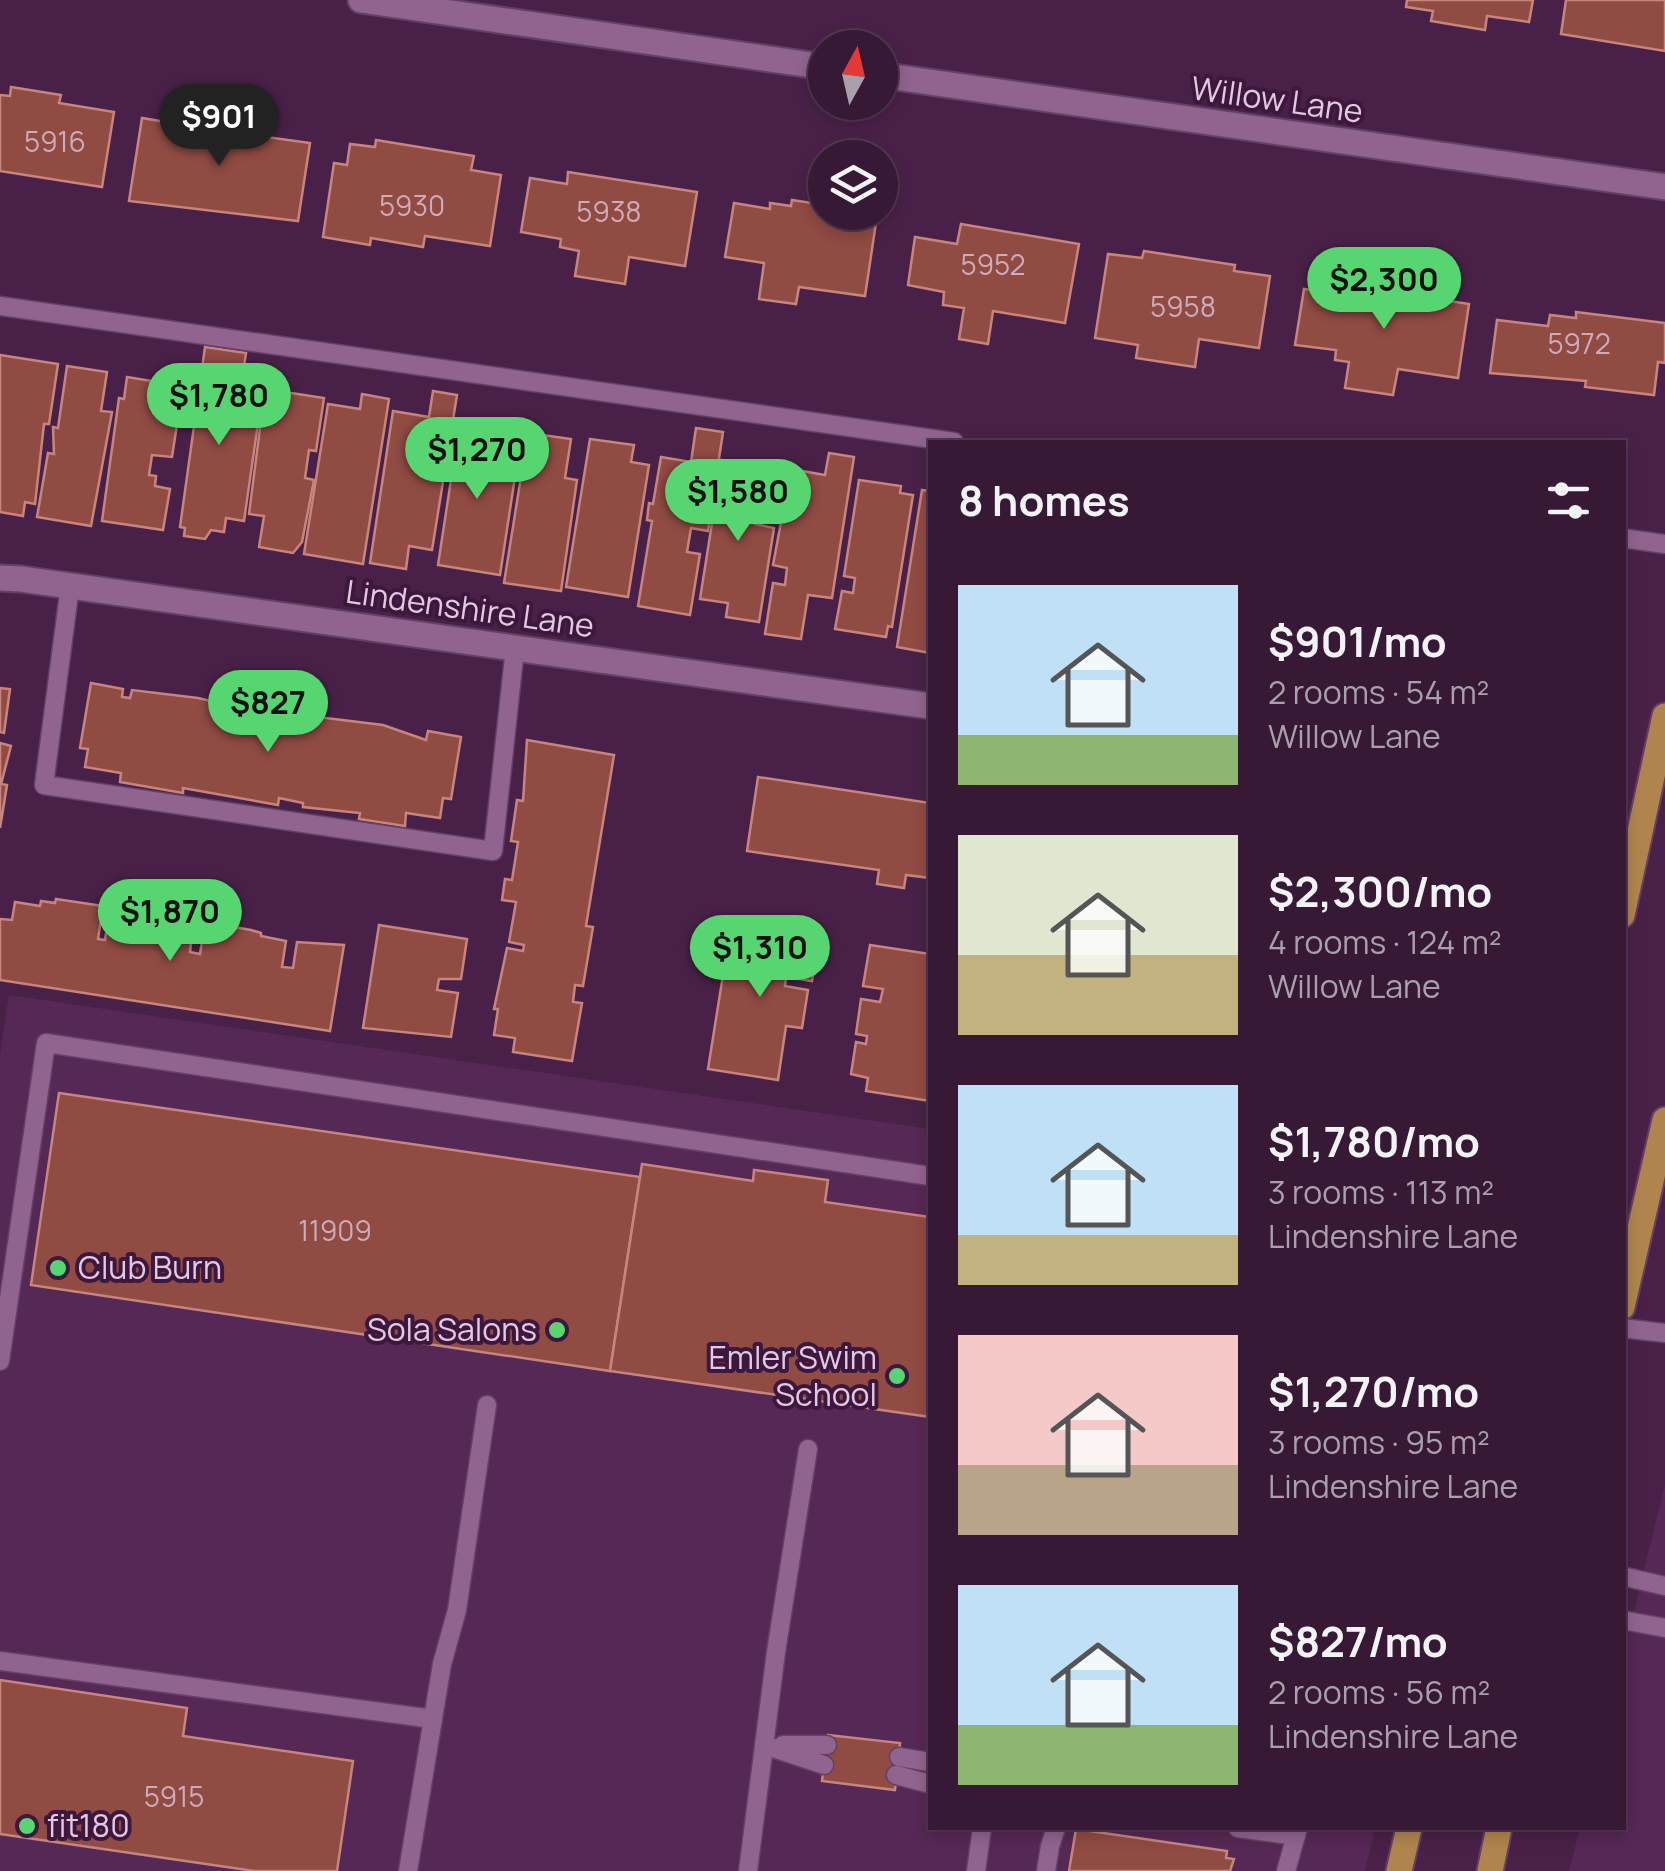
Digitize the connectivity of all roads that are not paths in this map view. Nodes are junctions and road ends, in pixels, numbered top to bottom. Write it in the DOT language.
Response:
graph roads {
  1 [pos="361,0"];
  2 [pos="808,65"];
  3 [pos="898,78"];
  4 [pos="1665,187"];
  5 [pos="0,306"];
  6 [pos="940,440"];
  7 [pos="1626,539"];
  8 [pos="1665,544"];
  9 [pos="0,578"];
  10 [pos="70,586"];
  11 [pos="515,648"];
  12 [pos="928,706"];
  13 [pos="1665,716"];
  14 [pos="1629,855"];
  15 [pos="1626,884"];
  16 [pos="1665,1120"];
  17 [pos="928,1176"];
  18 [pos="1626,1290"];
  19 [pos="1626,1328"];
  20 [pos="1665,1333"];
  21 [pos="0,1361"];
  22 [pos="486,1405"];
  23 [pos="808,1449"];
  24 [pos="1626,1577"];
  25 [pos="1665,1586"];
  26 [pos="1626,1621"];
  27 [pos="1665,1628"];
  28 [pos="0,1661"];
  29 [pos="433,1719"];
  30 [pos="764,1745"];
  31 [pos="827,1745"];
  32 [pos="928,1762"];
  33 [pos="824,1765"];
  34 [pos="928,1783"];
  35 [pos="982,1830"];
  36 [pos="1055,1830"];
  37 [pos="1268,1830"];
  38 [pos="1408,1830"];
  39 [pos="1499,1830"];
  40 [pos="1297,1832"];
  41 [pos="408,1871"];
  42 [pos="748,1871"];
  43 [pos="976,1871"];
  44 [pos="1046,1871"];
  45 [pos="1286,1871"];
  46 [pos="1398,1871"];
  47 [pos="1490,1871"];
  1 -- 2 [label="street"];
  3 -- 4 [label="street, Willow Lane"];
  5 -- 6 [label="lane"];
  7 -- 8 [label="lane"];
  9 -- 10 [label="street, Lindenshire Lane"];
  10 -- 11 [label="street, Lindenshire Lane"];
  10 -- 11 [label="lane"];
  11 -- 12 [label="street, Lindenshire Lane"];
  13 -- 14 [label="main road"];
  14 -- 15 [label="main road"];
  16 -- 18 [label="main road"];
  17 -- 21 [label="lane"];
  19 -- 20 [label="lane"];
  22 -- 29 [label="lane"];
  23 -- 30 [label="lane"];
  24 -- 25 [label="lane"];
  26 -- 27 [label="lane"];
  28 -- 29 [label="lane"];
  29 -- 41 [label="lane"];
  30 -- 31 [label="lane"];
  30 -- 33 [label="lane"];
  30 -- 42 [label="lane"];
  32 -- 34 [label="lane"];
  35 -- 43 [label="lane"];
  36 -- 44 [label="lane"];
  37 -- 40 [label="lane"];
  38 -- 46 [label="main road"];
  39 -- 47 [label="main road"];
  40 -- 45 [label="lane"];
}
